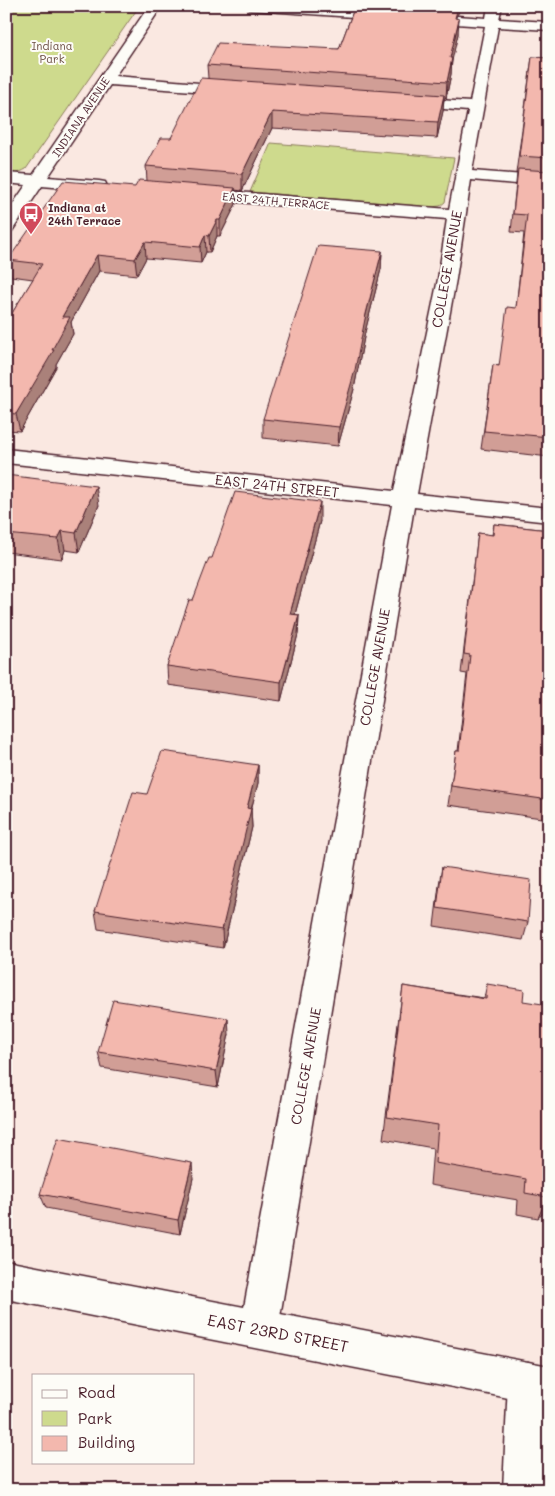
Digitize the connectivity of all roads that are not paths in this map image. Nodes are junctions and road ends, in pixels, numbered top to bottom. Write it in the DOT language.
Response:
graph roads {
  1 [pos="156,6"];
  2 [pos="251,6"];
  3 [pos="493,14"];
  4 [pos="549,26"];
  5 [pos="106,80"];
  6 [pos="251,91"];
  7 [pos="389,101"];
  8 [pos="476,107"];
  9 [pos="464,175"];
  10 [pos="6,178"];
  11 [pos="39,181"];
  12 [pos="549,182"];
  13 [pos="112,187"];
  14 [pos="188,193"];
  15 [pos="456,215"];
  16 [pos="6,227"];
  17 [pos="6,456"];
  18 [pos="404,500"];
  19 [pos="549,515"];
  20 [pos="6,1280"];
  21 [pos="260,1330"];
  22 [pos="538,1384"];
  23 [pos="524,1490"];
  1 -- 5 [label="street, INDIANA AVENUE"];
  2 -- 3 [label="street"];
  3 -- 4 [label="street"];
  3 -- 8 [label="street, COLLEGE AVENUE"];
  5 -- 6 [label="street"];
  5 -- 11 [label="street, INDIANA AVENUE"];
  7 -- 8 [label="street"];
  8 -- 9 [label="street, COLLEGE AVENUE"];
  9 -- 12 [label="street"];
  9 -- 15 [label="street, COLLEGE AVENUE"];
  10 -- 11 [label="street"];
  11 -- 13 [label="street"];
  11 -- 16 [label="street, INDIANA AVENUE"];
  14 -- 15 [label="street, EAST 24TH TERRACE"];
  15 -- 18 [label="street, COLLEGE AVENUE"];
  17 -- 18 [label="street, EAST 24TH STREET"];
  18 -- 19 [label="street, EAST 24TH STREET"];
  18 -- 21 [label="street, COLLEGE AVENUE"];
  20 -- 21 [label="street, EAST 23RD STREET"];
  21 -- 22 [label="street, EAST 23RD STREET"];
  22 -- 23 [label="street"];
}
